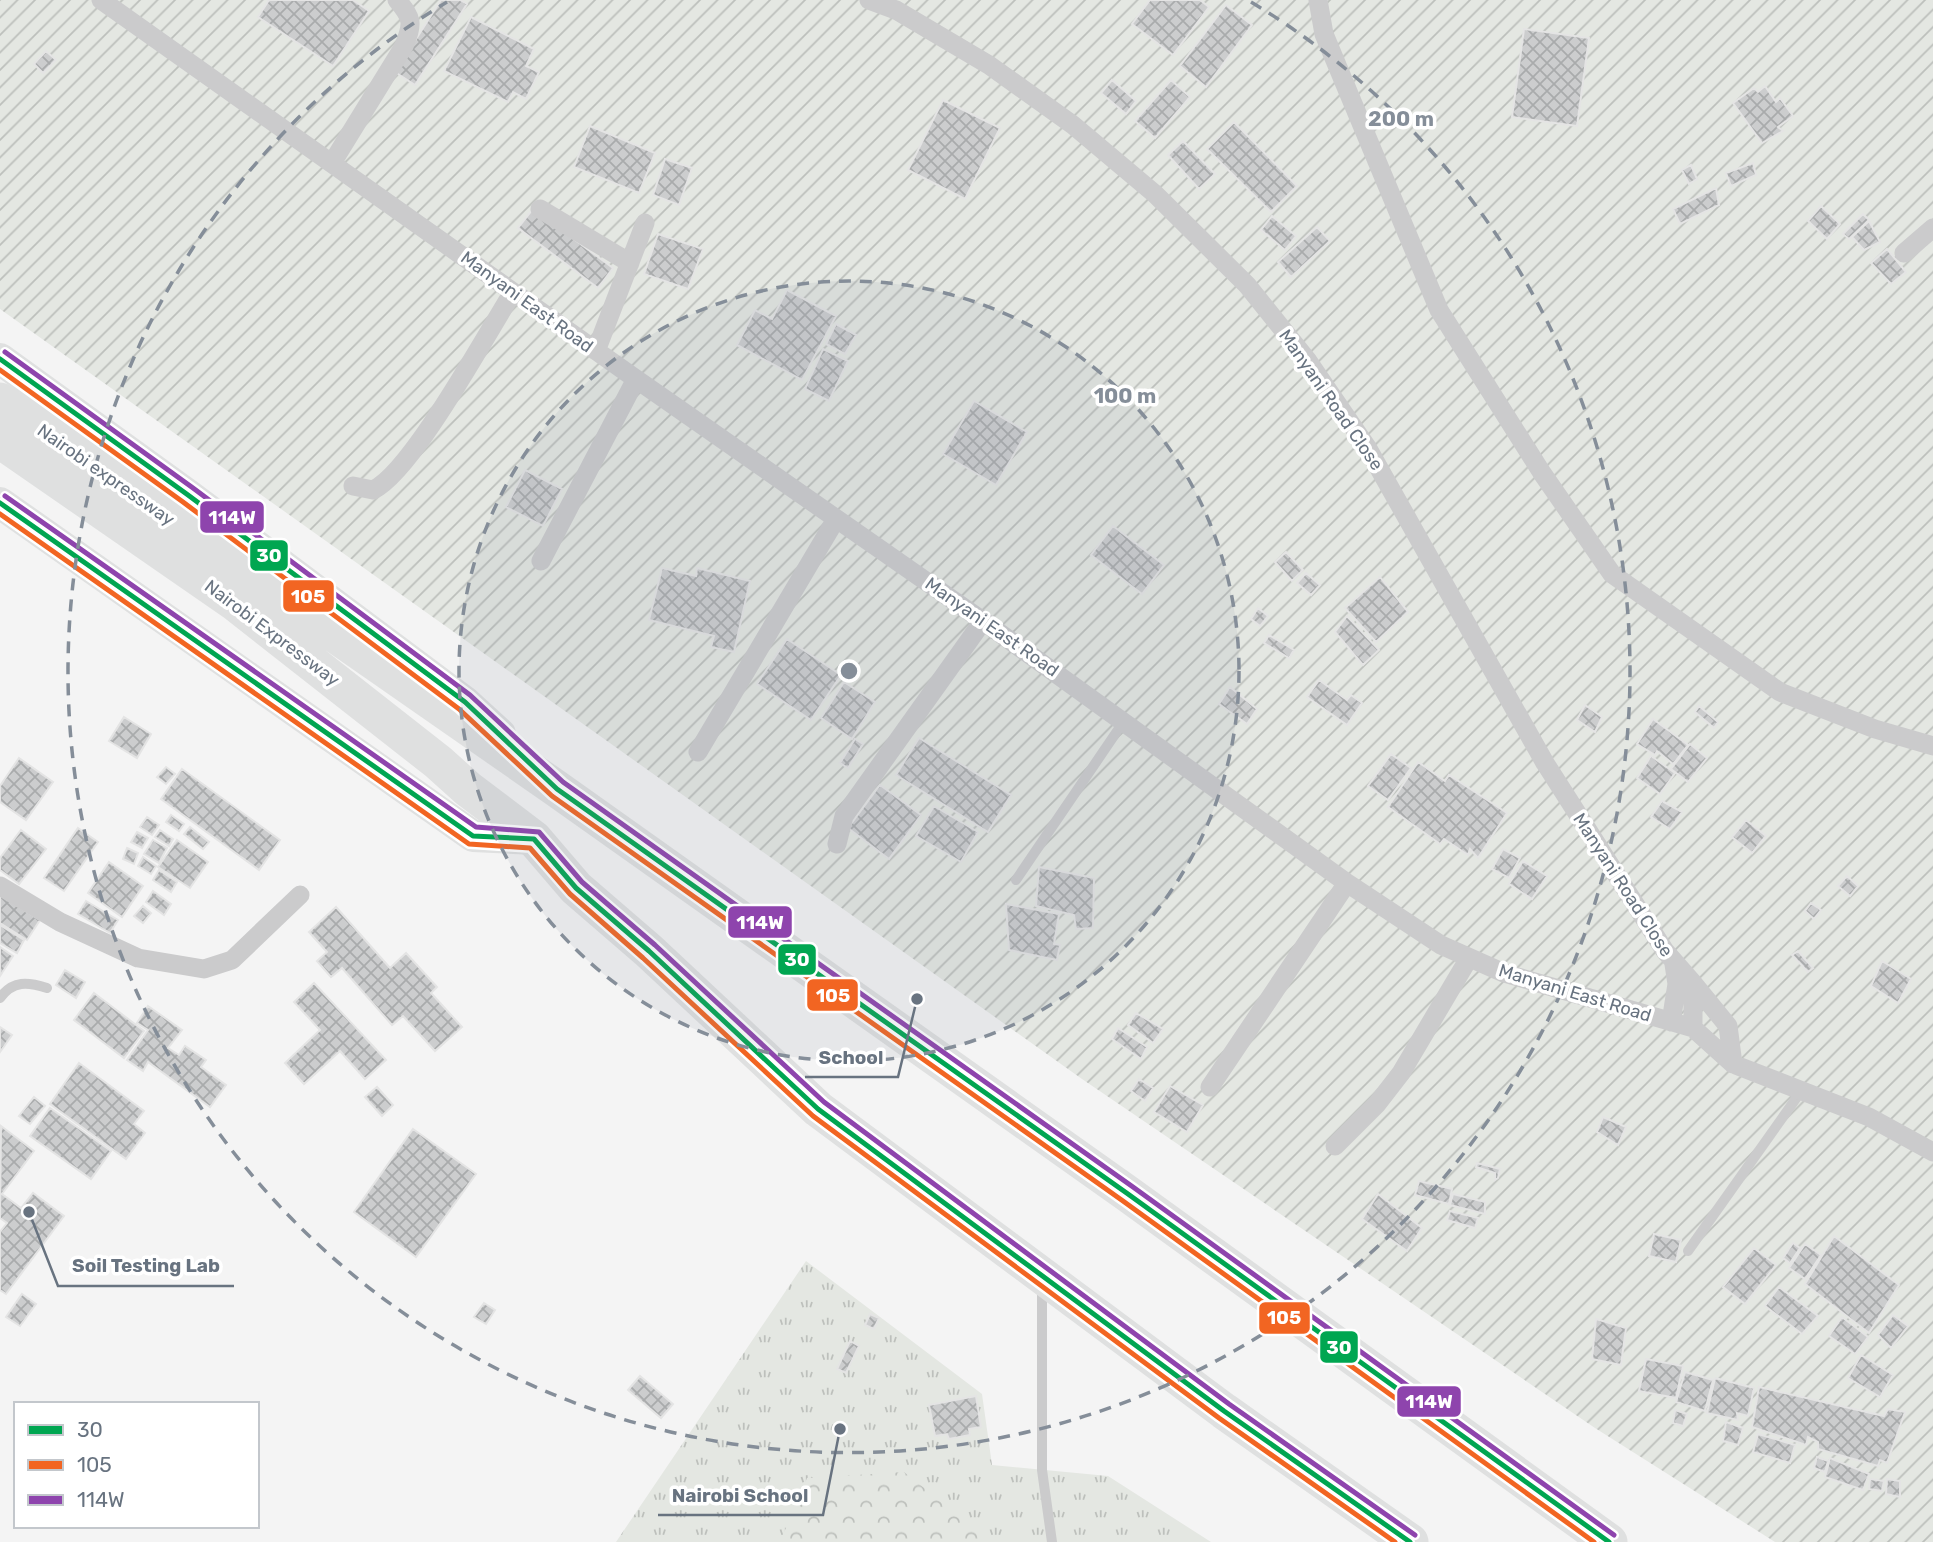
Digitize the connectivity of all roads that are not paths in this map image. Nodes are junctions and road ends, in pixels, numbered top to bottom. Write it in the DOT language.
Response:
graph roads {
  1 [pos="101,0"];
  2 [pos="397,0"];
  3 [pos="869,0"];
  4 [pos="1318,0"];
  5 [pos="331,163"];
  6 [pos="540,209"];
  7 [pos="645,223"];
  8 [pos="1933,228"];
  9 [pos="1904,253"];
  10 [pos="630,263"];
  11 [pos="513,292"];
  12 [pos="596,351"];
  13 [pos="0,359"];
  14 [pos="636,379"];
  15 [pos="0,401"];
  16 [pos="0,440"];
  17 [pos="354,486"];
  18 [pos="0,503"];
  19 [pos="836,519"];
  20 [pos="541,562"];
  21 [pos="983,621"];
  22 [pos="1124,721"];
  23 [pos="1933,746"];
  24 [pos="698,752"];
  25 [pos="557,789"];
  26 [pos="534,839"];
  27 [pos="837,844"];
  28 [pos="1016,880"];
  29 [pos="1347,883"];
  30 [pos="0,886"];
  31 [pos="300,895"];
  32 [pos="1469,958"];
  33 [pos="1674,964"];
  34 [pos="1693,983"];
  35 [pos="47,988"];
  36 [pos="0,998"];
  37 [pos="1671,1022"];
  38 [pos="1693,1028"];
  39 [pos="1733,1064"];
  40 [pos="1210,1087"];
  41 [pos="1802,1090"];
  42 [pos="1335,1146"];
  43 [pos="1933,1152"];
  44 [pos="1688,1251"];
  45 [pos="1042,1278"];
  46 [pos="1052,1542"];
  47 [pos="1410,1542"];
  48 [pos="1609,1542"];
  1 -- 5 [label="street, Manyani East Road"];
  2 -- 5 [label="street"];
  3 -- 33 [label="street, Manyani Road Close"];
  4 -- 23 [label="street"];
  5 -- 11 [label="street, Manyani East Road"];
  6 -- 10 [label="street"];
  7 -- 10 [label="street"];
  8 -- 9 [label="street"];
  10 -- 12 [label="street"];
  11 -- 12 [label="street, Manyani East Road"];
  11 -- 17 [label="street"];
  12 -- 14 [label="street, Manyani East Road"];
  13 -- 25 [label="main road"];
  14 -- 19 [label="street, Manyani East Road"];
  14 -- 20 [label="street"];
  15 -- 25 [label="highway, Nairobi expressway"];
  16 -- 26 [label="highway, Nairobi Expressway"];
  18 -- 26 [label="main road"];
  19 -- 21 [label="street, Manyani East Road"];
  19 -- 24 [label="street"];
  21 -- 22 [label="street, Manyani East Road"];
  21 -- 27 [label="street"];
  22 -- 28 [label="lane"];
  22 -- 29 [label="street, Manyani East Road"];
  25 -- 48 [label="highway, Nairobi expressway"];
  26 -- 45 [label="highway, Nairobi Expressway"];
  29 -- 32 [label="street, Manyani East Road"];
  29 -- 40 [label="street"];
  30 -- 31 [label="street"];
  32 -- 37 [label="street, Manyani East Road"];
  32 -- 42 [label="street"];
  33 -- 34 [label="street, Manyani Road Close"];
  33 -- 37 [label="street, Manyani Road Close"];
  34 -- 38 [label="street"];
  34 -- 39 [label="street, Manyani Road Close"];
  35 -- 36 [label="lane"];
  37 -- 38 [label="street, Manyani East Road"];
  38 -- 39 [label="street, Manyani East Road"];
  39 -- 41 [label="street, Manyani East Road"];
  41 -- 43 [label="street, Manyani East Road"];
  41 -- 44 [label="lane"];
  45 -- 46 [label="lane"];
  45 -- 47 [label="highway, Nairobi Expressway"];
}
